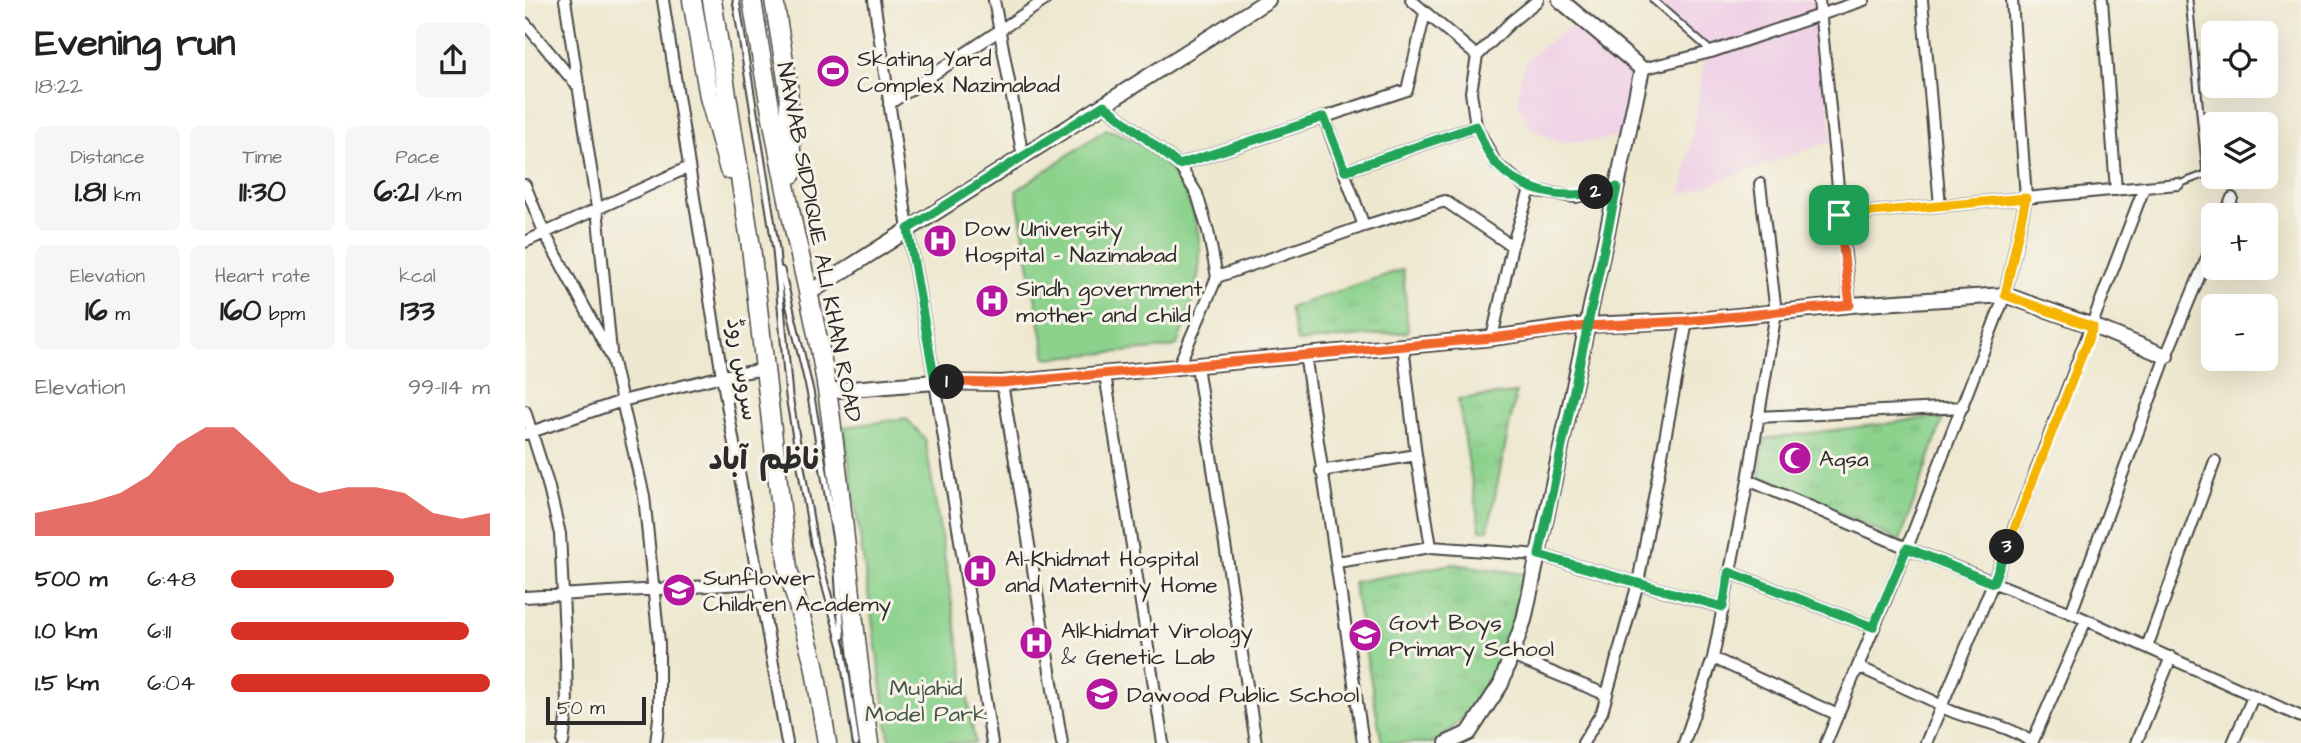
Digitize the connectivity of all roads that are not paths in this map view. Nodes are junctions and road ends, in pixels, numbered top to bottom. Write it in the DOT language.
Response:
graph roads {
  1 [pos="565,0"];
  2 [pos="663,0"];
  3 [pos="692,0"];
  4 [pos="712,0"];
  5 [pos="736,0"];
  6 [pos="752,0"];
  7 [pos="774,0"];
  8 [pos="874,0"];
  9 [pos="994,0"];
  10 [pos="1045,0"];
  11 [pos="1268,0"];
  12 [pos="1412,0"];
  13 [pos="1538,0"];
  14 [pos="1560,0"];
  15 [pos="1653,0"];
  16 [pos="1819,0"];
  17 [pos="1864,0"];
  18 [pos="1922,0"];
  19 [pos="2012,0"];
  20 [pos="2102,0"];
  21 [pos="2189,0"];
  22 [pos="1425,13"];
  23 [pos="1820,15"];
  24 [pos="525,23"];
  25 [pos="1000,30"];
  26 [pos="1711,52"];
  27 [pos="1478,56"];
  28 [pos="1642,69"];
  29 [pos="580,89"];
  30 [pos="889,104"];
  31 [pos="1104,105"];
  32 [pos="1324,117"];
  33 [pos="1476,126"];
  34 [pos="1023,157"];
  35 [pos="1179,165"];
  36 [pos="689,167"];
  37 [pos="1345,171"];
  38 [pos="1761,184"];
  39 [pos="2178,184"];
  40 [pos="525,185"];
  41 [pos="1617,187"];
  42 [pos="2144,188"];
  43 [pos="1530,190"];
  44 [pos="2116,190"];
  45 [pos="2026,198"];
  46 [pos="2232,198"];
  47 [pos="2230,203"];
  48 [pos="1940,206"];
  49 [pos="597,208"];
  50 [pos="1839,215"];
  51 [pos="1364,226"];
  52 [pos="908,229"];
  53 [pos="795,231"];
  54 [pos="544,232"];
  55 [pos="525,242"];
  56 [pos="1512,246"];
  57 [pos="751,247"];
  58 [pos="776,250"];
  59 [pos="2201,273"];
  60 [pos="1217,277"];
  61 [pos="810,293"];
  62 [pos="2005,295"];
  63 [pos="1850,305"];
  64 [pos="1776,312"];
  65 [pos="1686,321"];
  66 [pos="1586,326"];
  67 [pos="2093,327"];
  68 [pos="1492,338"];
  69 [pos="1403,345"];
  70 [pos="1305,354"];
  71 [pos="2166,356"];
  72 [pos="612,358"];
  73 [pos="1197,366"];
  74 [pos="1178,367"];
  75 [pos="766,369"];
  76 [pos="1105,374"];
  77 [pos="722,376"];
  78 [pos="935,382"];
  79 [pos="1002,383"];
  80 [pos="827,391"];
  81 [pos="622,401"];
  82 [pos="1963,407"];
  83 [pos="525,411"];
  84 [pos="1758,417"];
  85 [pos="529,433"];
  86 [pos="1416,455"];
  87 [pos="2215,461"];
  88 [pos="1321,471"];
  89 [pos="1748,480"];
  90 [pos="1431,547"];
  91 [pos="1907,548"];
  92 [pos="1539,555"];
  93 [pos="1337,562"];
  94 [pos="1729,572"];
  95 [pos="759,583"];
  96 [pos="1638,583"];
  97 [pos="1993,583"];
  98 [pos="654,590"];
  99 [pos="564,595"];
  100 [pos="525,597"];
  101 [pos="1723,607"];
  102 [pos="2071,613"];
  103 [pos="2086,620"];
  104 [pos="1873,627"];
  105 [pos="842,647"];
  106 [pos="2147,647"];
  107 [pos="1512,656"];
  108 [pos="2171,657"];
  109 [pos="1713,658"];
  110 [pos="1859,667"];
  111 [pos="1607,695"];
  112 [pos="2253,697"];
  113 [pos="1941,707"];
  114 [pos="1838,715"];
  115 [pos="2301,718"];
  116 [pos="1473,738"];
  117 [pos="563,743"];
  118 [pos="656,743"];
  119 [pos="787,743"];
  120 [pos="827,743"];
  121 [pos="856,743"];
  122 [pos="869,743"];
  123 [pos="992,743"];
  124 [pos="1062,743"];
  125 [pos="1163,743"];
  126 [pos="1256,743"];
  127 [pos="1363,743"];
  128 [pos="1447,743"];
  129 [pos="1583,743"];
  130 [pos="1685,743"];
  131 [pos="1826,743"];
  132 [pos="1926,743"];
  133 [pos="2032,743"];
  134 [pos="2136,743"];
  135 [pos="2234,743"];
  1 -- 29 [label="street"];
  2 -- 36 [label="street, سروس روڈ"];
  3 -- 57 [label="main road"];
  4 -- 57 [label="main road"];
  5 -- 58 [label="lane"];
  6 -- 53 [label="main road, NAWAB SIDDIQUE ALI KHAN ROAD"];
  7 -- 53 [label="main road"];
  8 -- 30 [label="street"];
  9 -- 25 [label="street"];
  10 -- 25 [label="street"];
  11 -- 31 [label="street"];
  12 -- 22 [label="street"];
  13 -- 27 [label="street"];
  14 -- 28 [label="street"];
  15 -- 26 [label="lane"];
  16 -- 23 [label="street"];
  17 -- 23 [label="street"];
  18 -- 48 [label="street"];
  19 -- 45 [label="street"];
  20 -- 44 [label="street"];
  21 -- 39 [label="lane"];
  22 -- 27 [label="street"];
  22 -- 32 [label="street"];
  23 -- 26 [label="street"];
  23 -- 50 [label="street"];
  24 -- 29 [label="street"];
  25 -- 30 [label="street"];
  25 -- 34 [label="street"];
  26 -- 28 [label="street"];
  27 -- 33 [label="street"];
  28 -- 41 [label="street"];
  29 -- 49 [label="street"];
  30 -- 52 [label="street"];
  31 -- 34 [label="street"];
  31 -- 35 [label="street"];
  32 -- 35 [label="street"];
  32 -- 37 [label="street"];
  33 -- 37 [label="street"];
  33 -- 43 [label="street"];
  34 -- 52 [label="street"];
  35 -- 60 [label="street"];
  36 -- 49 [label="street"];
  36 -- 77 [label="street, سروس روڈ"];
  37 -- 51 [label="street"];
  38 -- 64 [label="street"];
  39 -- 42 [label="street"];
  40 -- 54 [label="street"];
  41 -- 43 [label="street"];
  41 -- 66 [label="street"];
  42 -- 44 [label="street"];
  42 -- 67 [label="street"];
  43 -- 56 [label="street"];
  44 -- 45 [label="street"];
  45 -- 48 [label="street"];
  45 -- 62 [label="street"];
  46 -- 47 [label="street"];
  48 -- 50 [label="street"];
  49 -- 54 [label="street"];
  49 -- 72 [label="street"];
  50 -- 63 [label="street"];
  51 -- 56 [label="street"];
  51 -- 60 [label="street"];
  52 -- 61 [label="street"];
  52 -- 78 [label="street"];
  53 -- 61 [label="main road, NAWAB SIDDIQUE ALI KHAN ROAD"];
  54 -- 55 [label="street"];
  54 -- 72 [label="street"];
  56 -- 68 [label="street"];
  57 -- 75 [label="main road"];
  58 -- 105 [label="lane"];
  58 -- 105 [label="lane"];
  59 -- 71 [label="street"];
  60 -- 74 [label="street"];
  61 -- 80 [label="main road, NAWAB SIDDIQUE ALI KHAN ROAD"];
  62 -- 63 [label="street"];
  62 -- 67 [label="street"];
  62 -- 82 [label="street"];
  63 -- 64 [label="street"];
  64 -- 65 [label="street"];
  64 -- 84 [label="street"];
  65 -- 66 [label="street"];
  65 -- 96 [label="street"];
  66 -- 68 [label="street"];
  66 -- 92 [label="street"];
  67 -- 71 [label="street"];
  67 -- 97 [label="street"];
  68 -- 69 [label="street"];
  69 -- 70 [label="street"];
  69 -- 86 [label="street"];
  70 -- 73 [label="street"];
  70 -- 88 [label="street"];
  71 -- 102 [label="street"];
  72 -- 81 [label="street"];
  73 -- 74 [label="street"];
  73 -- 126 [label="street"];
  74 -- 76 [label="street"];
  75 -- 77 [label="street"];
  75 -- 120 [label="main road"];
  76 -- 79 [label="street"];
  76 -- 125 [label="street"];
  77 -- 81 [label="street"];
  77 -- 95 [label="street, سروس روڈ"];
  78 -- 79 [label="street"];
  78 -- 80 [label="street"];
  78 -- 123 [label="street"];
  79 -- 124 [label="street"];
  80 -- 122 [label="main road, NAWAB SIDDIQUE ALI KHAN ROAD"];
  81 -- 85 [label="street"];
  81 -- 98 [label="street"];
  82 -- 84 [label="street"];
  82 -- 91 [label="street"];
  83 -- 85 [label="street"];
  84 -- 89 [label="street"];
  85 -- 99 [label="street"];
  86 -- 88 [label="street"];
  86 -- 90 [label="street"];
  87 -- 106 [label="street"];
  88 -- 93 [label="street"];
  89 -- 91 [label="street"];
  89 -- 94 [label="street"];
  90 -- 92 [label="street"];
  90 -- 93 [label="street"];
  91 -- 97 [label="street"];
  91 -- 104 [label="street"];
  92 -- 96 [label="street"];
  92 -- 107 [label="street"];
  93 -- 127 [label="street"];
  94 -- 101 [label="street"];
  94 -- 104 [label="street"];
  95 -- 98 [label="street"];
  95 -- 119 [label="street, سروس روڈ"];
  96 -- 101 [label="street"];
  96 -- 111 [label="street"];
  97 -- 102 [label="street"];
  97 -- 113 [label="street"];
  98 -- 99 [label="street"];
  98 -- 118 [label="street"];
  99 -- 100 [label="street"];
  99 -- 117 [label="street"];
  101 -- 109 [label="street"];
  102 -- 103 [label="street"];
  103 -- 106 [label="street"];
  103 -- 133 [label="street"];
  104 -- 110 [label="street"];
  105 -- 121 [label="lane"];
  106 -- 108 [label="street"];
  107 -- 111 [label="street"];
  107 -- 116 [label="street"];
  108 -- 112 [label="street"];
  108 -- 134 [label="street"];
  109 -- 114 [label="street"];
  109 -- 130 [label="street"];
  110 -- 113 [label="street"];
  110 -- 114 [label="street"];
  111 -- 129 [label="street"];
  112 -- 115 [label="street"];
  112 -- 135 [label="street"];
  113 -- 132 [label="street"];
  113 -- 133 [label="street"];
  114 -- 131 [label="street"];
  116 -- 128 [label="street"];
}
